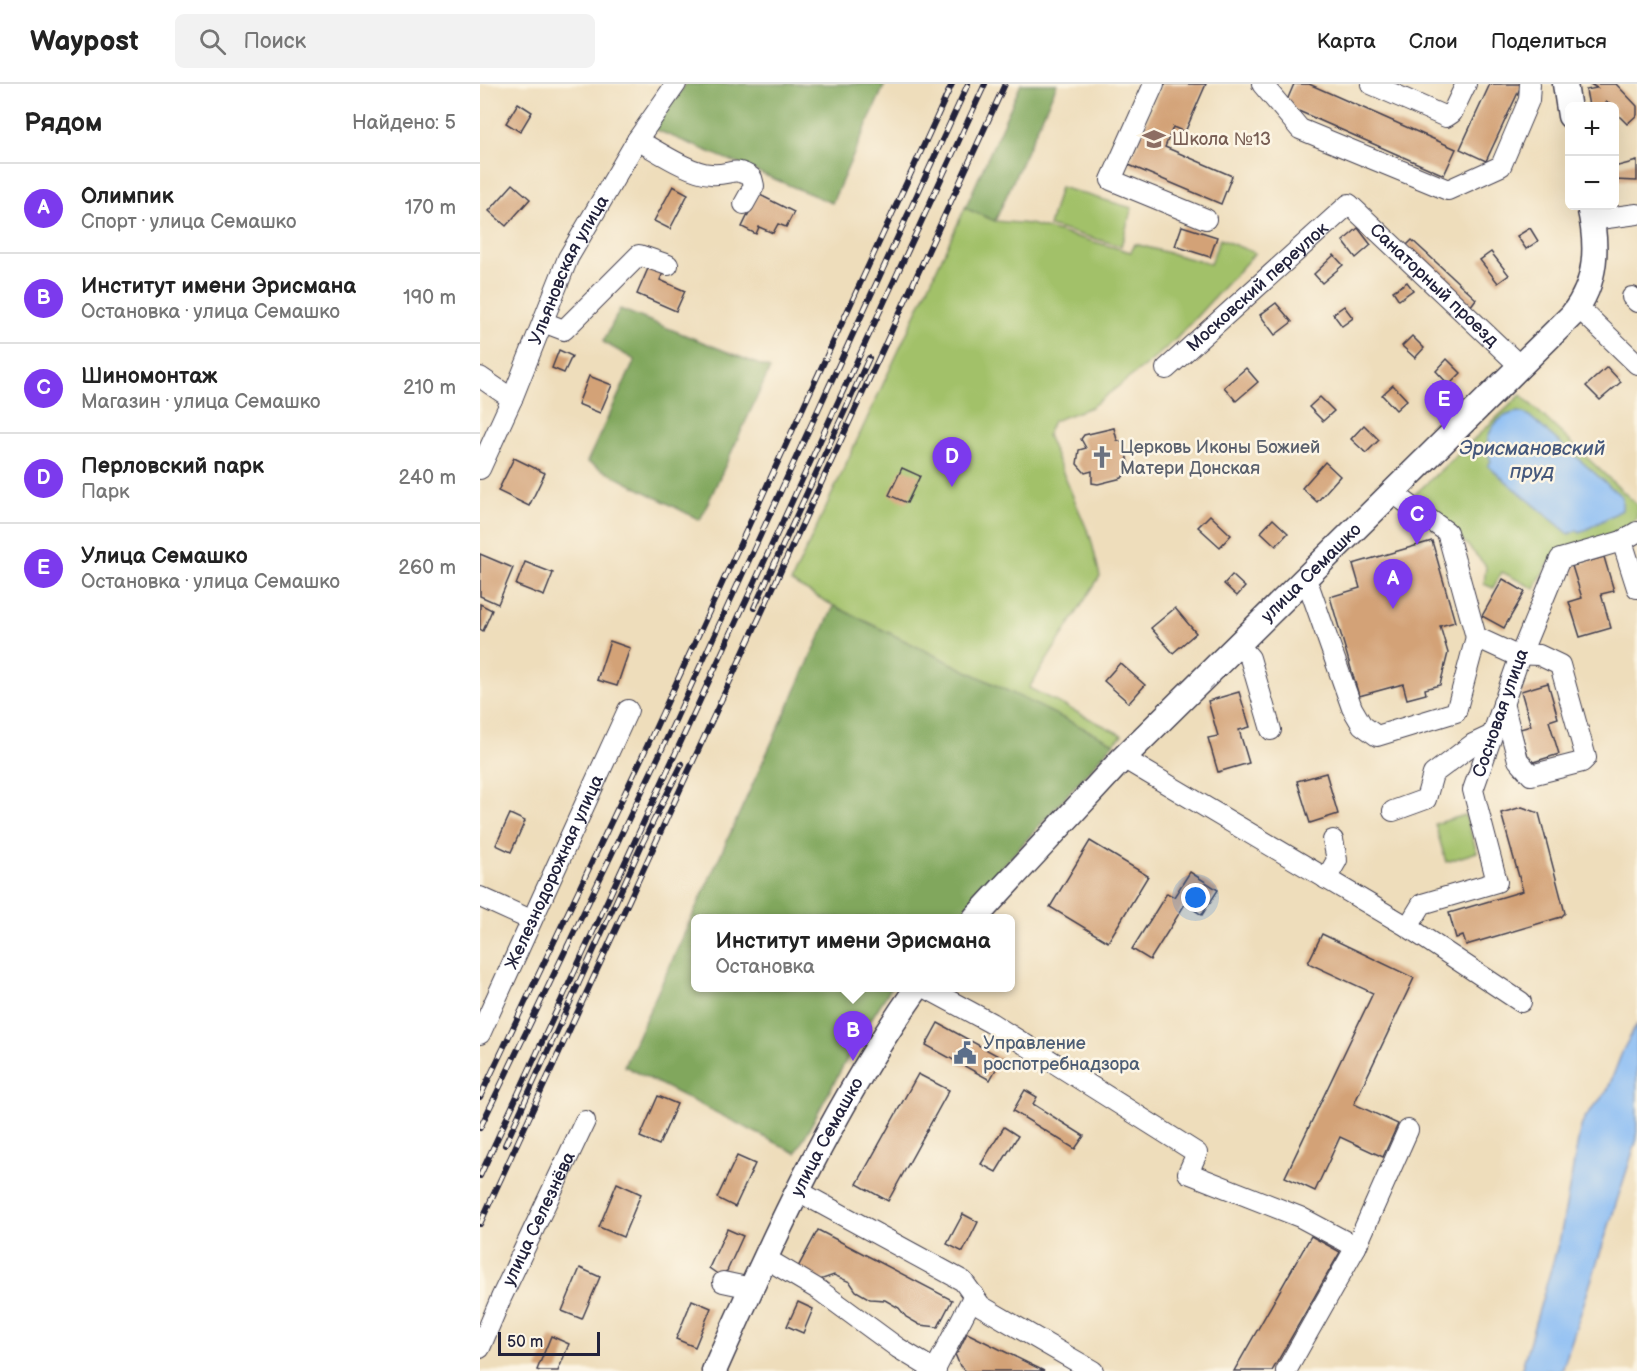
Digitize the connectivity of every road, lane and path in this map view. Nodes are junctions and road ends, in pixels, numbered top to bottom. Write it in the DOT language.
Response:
graph roads {
  1 [pos="676,84"];
  2 [pos="1154,84"];
  3 [pos="1262,84"];
  4 [pos="1371,84"];
  5 [pos="1466,84"];
  6 [pos="1530,84"];
  7 [pos="1565,84"];
  8 [pos="1567,102"];
  9 [pos="637,140"];
  10 [pos="744,204"];
  11 [pos="1349,204"];
  12 [pos="1591,213"];
  13 [pos="1637,214"];
  14 [pos="1206,219"];
  15 [pos="668,265"];
  16 [pos="1578,307"];
  17 [pos="543,322"];
  18 [pos="1637,364"];
  19 [pos="1521,367"];
  20 [pos="1166,369"];
  21 [pos="480,377"];
  22 [pos="512,399"];
  23 [pos="480,469"];
  24 [pos="1393,493"];
  25 [pos="1630,537"];
  26 [pos="1303,581"];
  27 [pos="1637,588"];
  28 [pos="1476,637"];
  29 [pos="1238,644"];
  30 [pos="1520,656"];
  31 [pos="1503,703"];
  32 [pos="628,710"];
  33 [pos="1271,730"];
  34 [pos="1492,735"];
  35 [pos="1123,758"];
  36 [pos="1393,811"];
  37 [pos="1333,840"];
  38 [pos="1326,879"];
  39 [pos="480,897"];
  40 [pos="979,914"];
  41 [pos="531,920"];
  42 [pos="1408,927"];
  43 [pos="914,992"];
  44 [pos="935,992"];
  45 [pos="1521,1002"];
  46 [pos="480,1034"];
  47 [pos="585,1121"];
  48 [pos="1408,1130"];
  49 [pos="798,1191"];
  50 [pos="1356,1247"];
  51 [pos="765,1258"];
  52 [pos="974,1295"];
  53 [pos="480,1348"];
  54 [pos="714,1371"];
  55 [pos="935,1371"];
  56 [pos="1093,1371"];
  57 [pos="1286,1371"];
  1 -- 9 [label="street, Ульяновская улица"];
  2 -- 14 [label="street"];
  3 -- 6 [label="street"];
  4 -- 5 [label="street"];
  7 -- 8 [label="main road"];
  9 -- 10 [label="street"];
  9 -- 17 [label="street, Ульяновская улица"];
  11 -- 19 [label="street, Санаторный проезд"];
  11 -- 20 [label="street, Московский переулок"];
  12 -- 13 [label="street"];
  12 -- 16 [label="main road, улица Семашко"];
  15 -- 17 [label="street"];
  16 -- 18 [label="street"];
  16 -- 19 [label="main road, улица Семашко"];
  17 -- 22 [label="street, Ульяновская улица"];
  19 -- 24 [label="main road, улица Семашко"];
  21 -- 22 [label="street"];
  22 -- 23 [label="street, Ульяновская улица"];
  24 -- 26 [label="main road, улица Семашко"];
  24 -- 28 [label="street"];
  25 -- 27 [label="street"];
  25 -- 30 [label="street, Сосновая улица"];
  26 -- 28 [label="street"];
  26 -- 29 [label="main road, улица Семашко"];
  28 -- 30 [label="street"];
  29 -- 33 [label="street"];
  29 -- 35 [label="main road, улица Семашко"];
  30 -- 31 [label="street, Сосновая улица"];
  30 -- 31 [label="street"];
  31 -- 34 [label="street, Сосновая улица"];
  32 -- 41 [label="street, Железнодорожная улица"];
  34 -- 36 [label="street"];
  34 -- 42 [label="street, Сосновая улица"];
  35 -- 38 [label="street"];
  35 -- 40 [label="main road, улица Семашко"];
  37 -- 38 [label="street"];
  38 -- 42 [label="street"];
  39 -- 41 [label="street"];
  41 -- 46 [label="street, Железнодорожная улица"];
  42 -- 45 [label="street"];
  43 -- 49 [label="main road, улица Семашко"];
  44 -- 50 [label="street"];
  47 -- 53 [label="street, улица Селезнёва"];
  48 -- 50 [label="street"];
  49 -- 51 [label="main road, улица Семашко"];
  49 -- 52 [label="street"];
  50 -- 57 [label="street"];
  51 -- 54 [label="main road, улица Семашко"];
  51 -- 55 [label="street"];
  52 -- 55 [label="street"];
  52 -- 56 [label="street"];
}
